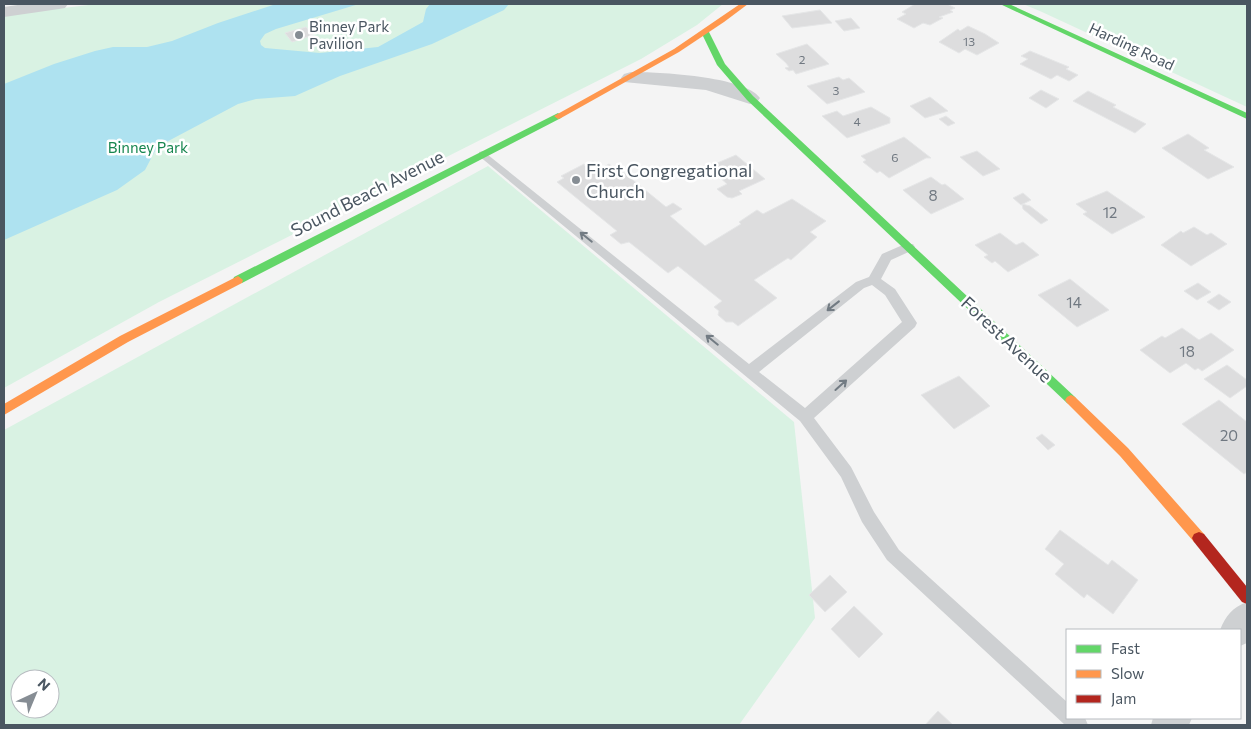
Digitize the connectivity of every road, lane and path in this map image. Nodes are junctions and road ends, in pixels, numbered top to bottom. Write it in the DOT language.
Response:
graph roads {
  1 [pos="58,4"];
  2 [pos="744,4"];
  3 [pos="1004,4"];
  4 [pos="4,12"];
  5 [pos="706,34"];
  6 [pos="631,78"];
  7 [pos="750,98"];
  8 [pos="1247,116"];
  9 [pos="483,154"];
  10 [pos="909,247"];
  11 [pos="874,280"];
  12 [pos="750,371"];
  13 [pos="4,410"];
  14 [pos="805,417"];
  15 [pos="1247,597"];
  16 [pos="1247,619"];
  17 [pos="1238,629"];
  18 [pos="1066,713"];
  1 -- 4 [label="street"];
  2 -- 5 [label="street, Sound Beach Avenue"];
  3 -- 8 [label="street, Harding Road"];
  5 -- 6 [label="street, Sound Beach Avenue"];
  5 -- 7 [label="street, Forest Avenue"];
  6 -- 7 [label="street, Forest Avenue"];
  6 -- 9 [label="street, Sound Beach Avenue"];
  7 -- 10 [label="street, Forest Avenue"];
  12 -- 9 [label="lane, one-way"];
  9 -- 13 [label="street, Sound Beach Avenue"];
  10 -- 11 [label="lane"];
  10 -- 15 [label="street, Forest Avenue"];
  11 -- 12 [label="lane, one-way"];
  14 -- 11 [label="lane, one-way"];
  12 -- 14 [label="lane"];
  14 -- 18 [label="lane"];
  16 -- 17 [label="street"];
}
